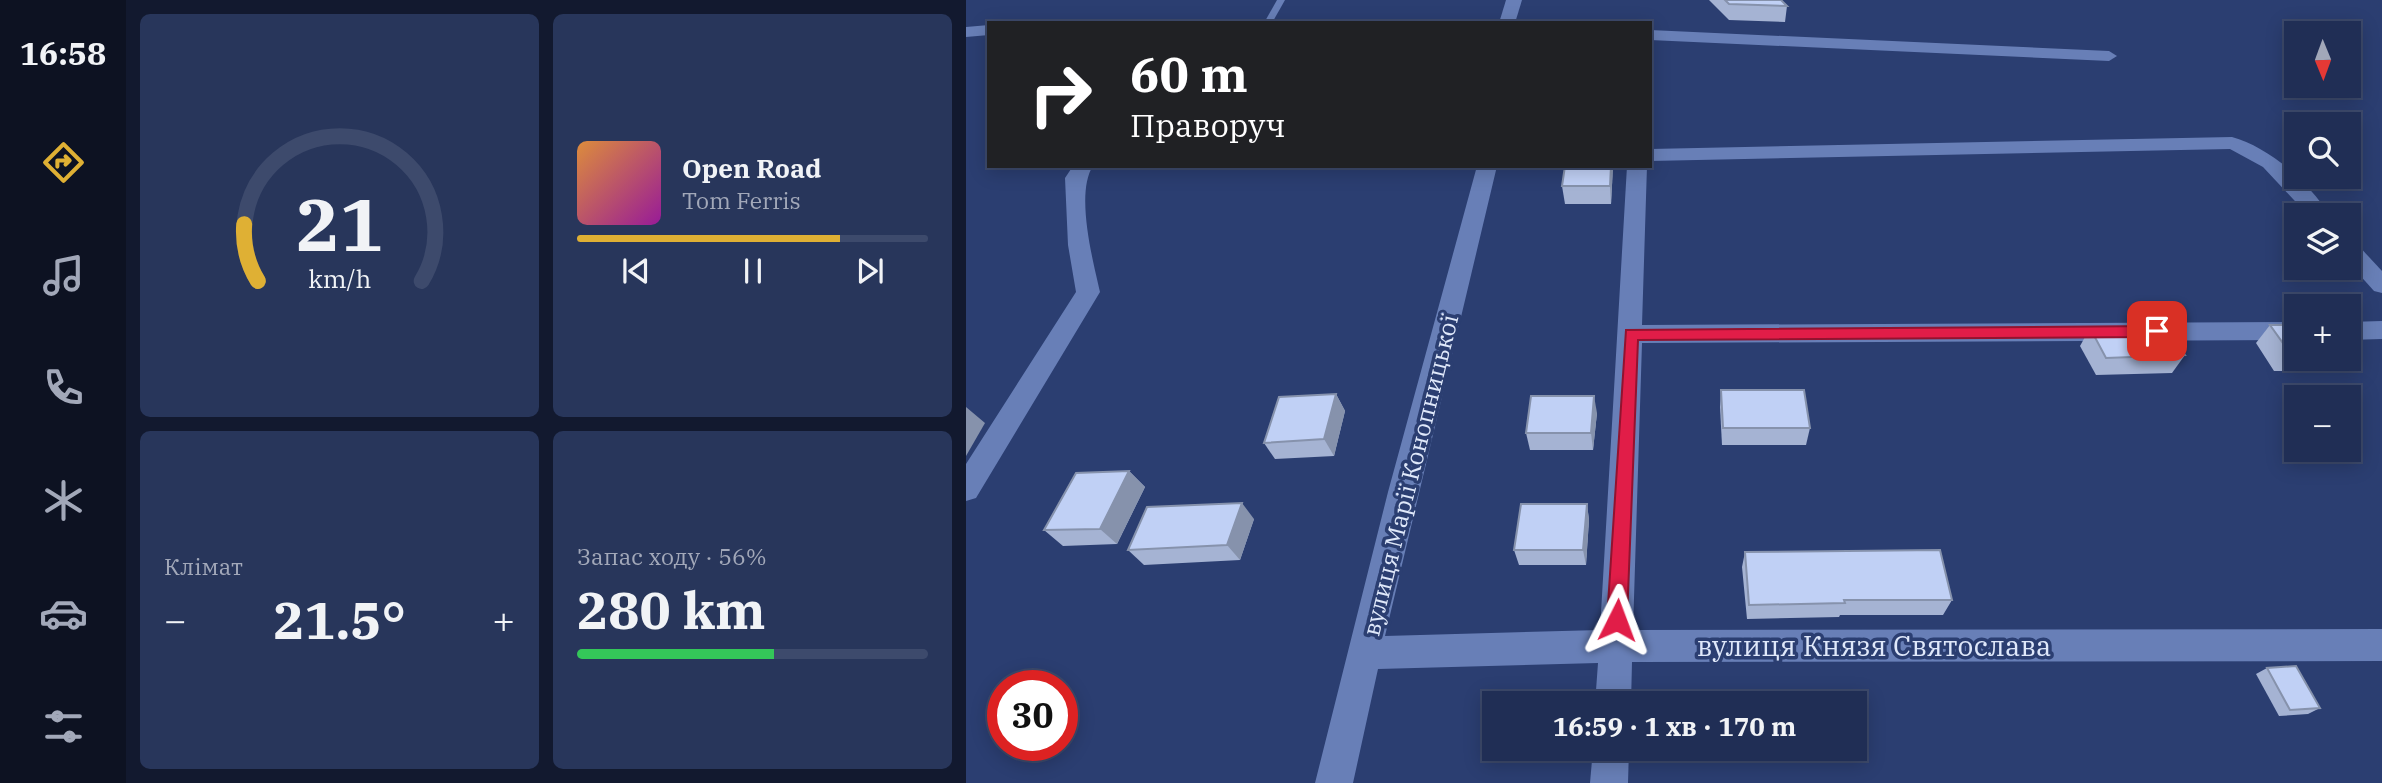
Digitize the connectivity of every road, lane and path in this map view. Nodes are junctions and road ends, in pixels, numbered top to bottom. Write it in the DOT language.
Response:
graph roads {
  1 [pos="1281,0"];
  2 [pos="1514,0"];
  3 [pos="1269,21"];
  4 [pos="1508,21"];
  5 [pos="987,30"];
  6 [pos="966,32"];
  7 [pos="1652,35"];
  8 [pos="2109,56"];
  9 [pos="1652,155"];
  10 [pos="1082,168"];
  11 [pos="1486,168"];
  12 [pos="1636,168"];
  13 [pos="2308,203"];
  14 [pos="2361,262"];
  15 [pos="2382,285"];
  16 [pos="2382,330"];
  17 [pos="2284,331"];
  18 [pos="2361,331"];
  19 [pos="1631,334"];
  20 [pos="966,489"];
  21 [pos="2382,645"];
  22 [pos="1616,646"];
  23 [pos="1367,653"];
  24 [pos="1614,691"];
  25 [pos="1610,761"];
  26 [pos="1334,783"];
  27 [pos="1609,783"];
  1 -- 3 [label="lane"];
  2 -- 4 [label="street"];
  5 -- 6 [label="street"];
  7 -- 8 [label="street"];
  9 -- 13 [label="street"];
  10 -- 20 [label="street"];
  11 -- 23 [label="street, вулиця Марії Конопницької"];
  12 -- 19 [label="street"];
  14 -- 15 [label="street"];
  16 -- 18 [label="street"];
  17 -- 19 [label="street"];
  19 -- 22 [label="street"];
  21 -- 22 [label="street, вулиця Князя Святослава"];
  22 -- 23 [label="street, вулиця Князя Святослава"];
  22 -- 24 [label="street"];
  23 -- 26 [label="street, вулиця Марії Конопницької"];
  25 -- 27 [label="street"];
}
